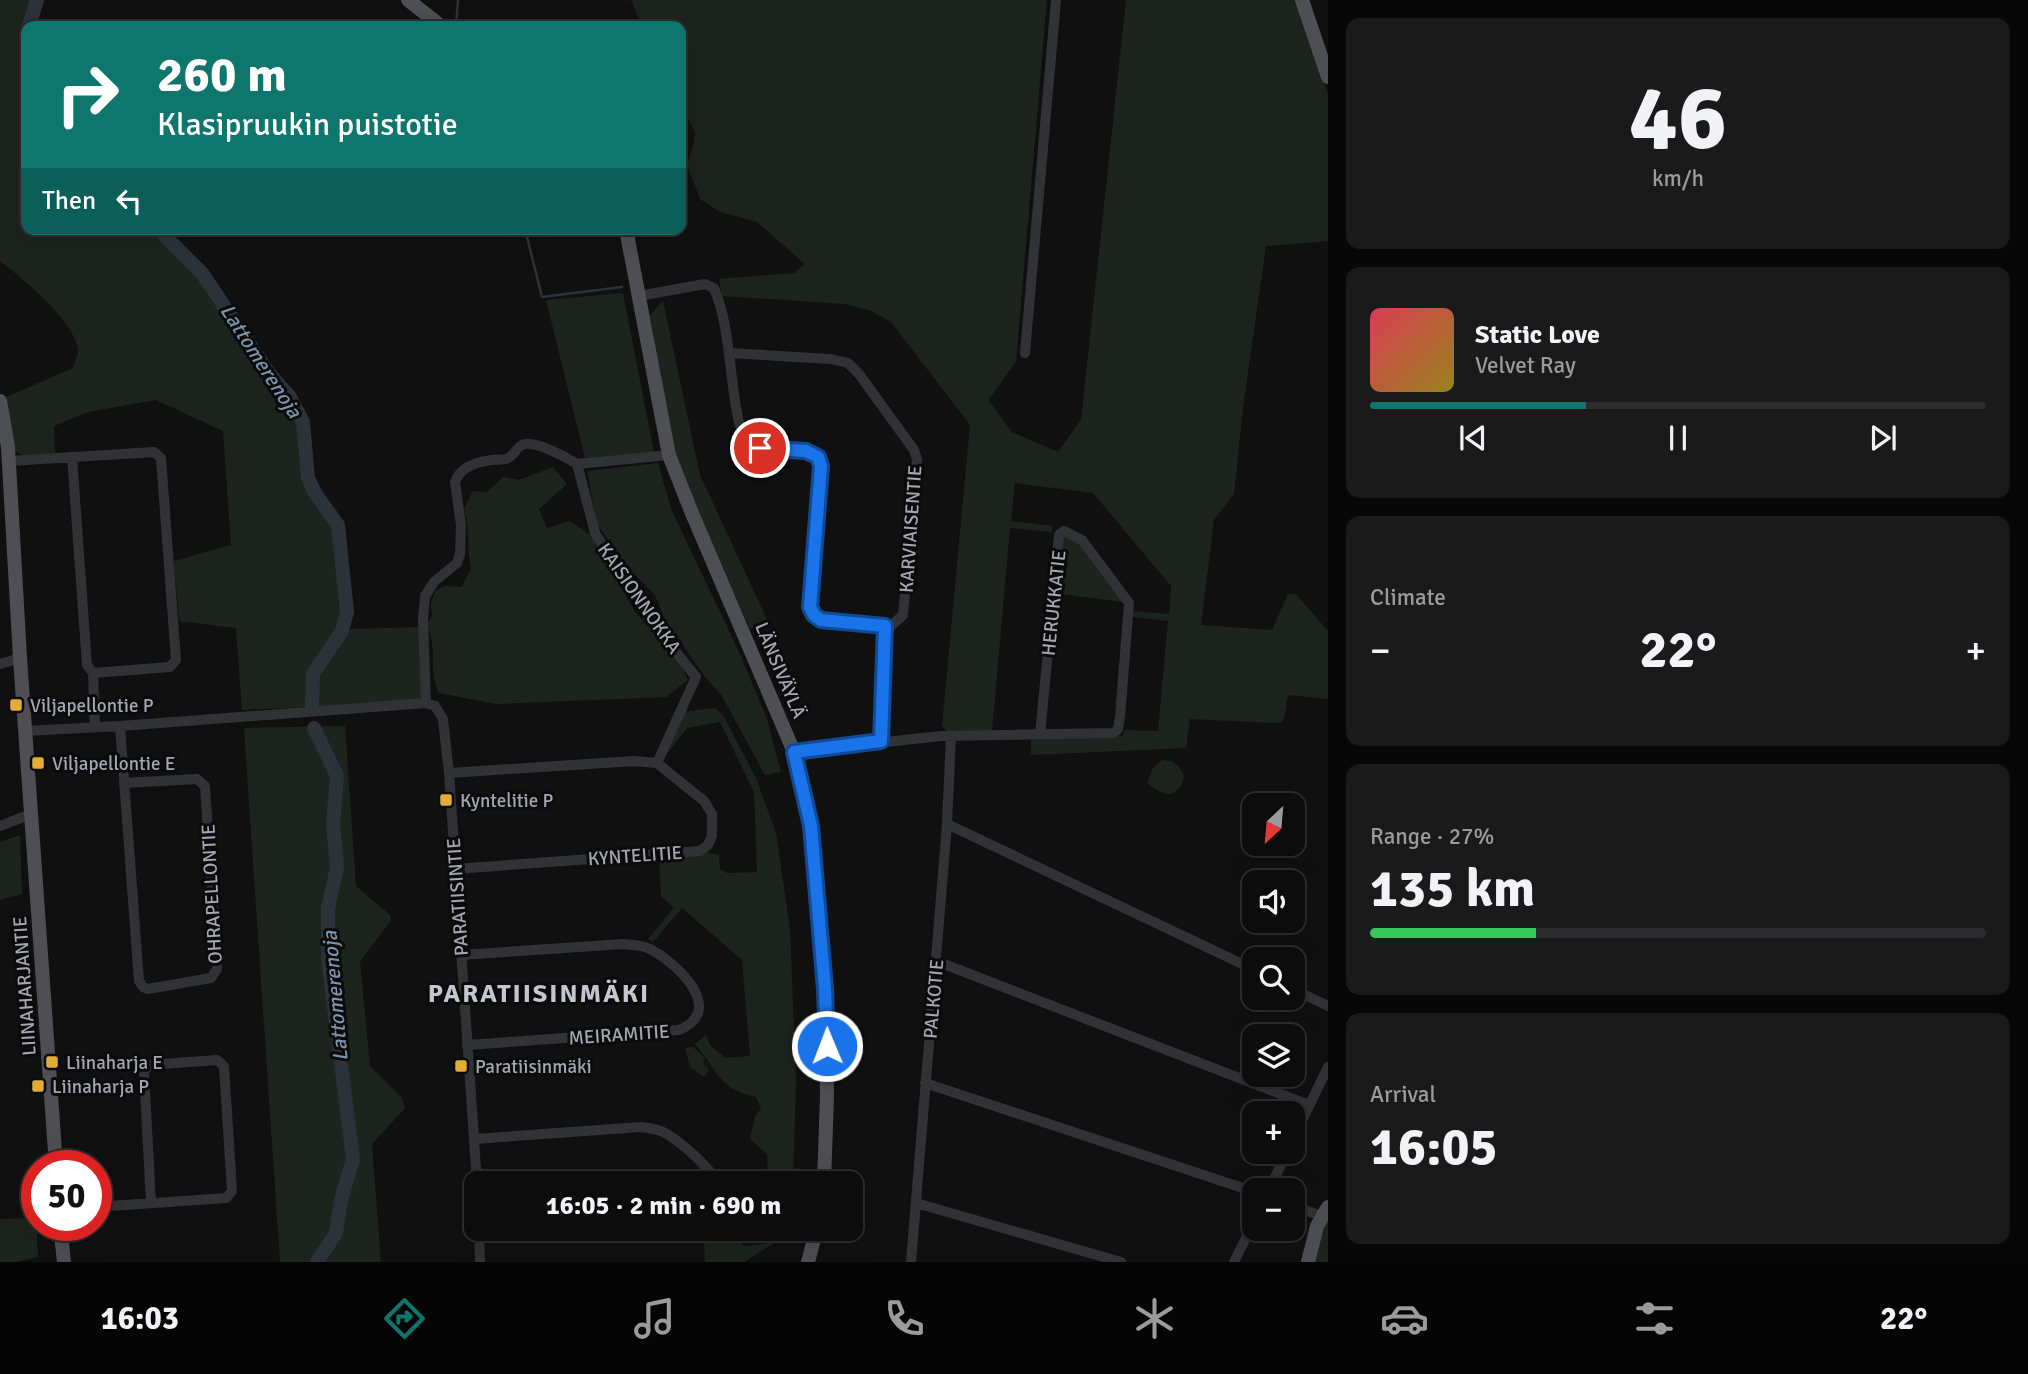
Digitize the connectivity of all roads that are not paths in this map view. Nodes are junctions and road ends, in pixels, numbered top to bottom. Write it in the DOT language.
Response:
graph roads {
  1 [pos="408,0"];
  2 [pos="1056,0"];
  3 [pos="1302,0"];
  4 [pos="435,21"];
  5 [pos="1328,77"];
  6 [pos="627,235"];
  7 [pos="639,296"];
  8 [pos="729,353"];
  9 [pos="1025,353"];
  10 [pos="0,401"];
  11 [pos="669,455"];
  12 [pos="72,457"];
  13 [pos="9,461"];
  14 [pos="577,464"];
  15 [pos="6,513"];
  16 [pos="885,626"];
  17 [pos="20,658"];
  18 [pos="0,664"];
  19 [pos="93,673"];
  20 [pos="426,703"];
  21 [pos="120,726"];
  22 [pos="95,727"];
  23 [pos="26,731"];
  24 [pos="1040,735"];
  25 [pos="951,736"];
  26 [pos="881,741"];
  27 [pos="794,752"];
  28 [pos="657,763"];
  29 [pos="449,773"];
  30 [pos="124,783"];
  31 [pos="32,816"];
  32 [pos="947,824"];
  33 [pos="0,826"];
  34 [pos="455,869"];
  35 [pos="461,955"];
  36 [pos="936,961"];
  37 [pos="1242,964"];
  38 [pos="1305,995"];
  39 [pos="1328,1006"];
  40 [pos="467,1045"];
  41 [pos="1328,1067"];
  42 [pos="925,1083"];
  43 [pos="1309,1105"];
  44 [pos="1305,1114"];
  45 [pos="474,1139"];
  46 [pos="55,1150"];
  47 [pos="476,1171"];
  48 [pos="710,1171"];
  49 [pos="825,1171"];
  50 [pos="1242,1188"];
  51 [pos="152,1203"];
  52 [pos="916,1203"];
  53 [pos="112,1206"];
  54 [pos="1305,1208"];
  55 [pos="1325,1211"];
  56 [pos="62,1241"];
  57 [pos="479,1241"];
  58 [pos="814,1241"];
  59 [pos="1244,1241"];
  60 [pos="64,1262"];
  61 [pos="480,1262"];
  62 [pos="808,1262"];
  63 [pos="911,1262"];
  64 [pos="1121,1262"];
  65 [pos="1234,1262"];
  66 [pos="1308,1262"];
  1 -- 4 [label="main road"];
  2 -- 9 [label="street"];
  3 -- 5 [label="main road"];
  6 -- 7 [label="main road, LÄNSIVÄYLÄ"];
  7 -- 8 [label="street"];
  7 -- 11 [label="main road, LÄNSIVÄYLÄ"];
  8 -- 16 [label="street"];
  8 -- 16 [label="street, KARVIAISENTIE"];
  10 -- 13 [label="main road, LIINAHARJANTIE"];
  11 -- 14 [label="street"];
  11 -- 27 [label="main road, LÄNSIVÄYLÄ"];
  12 -- 13 [label="street"];
  12 -- 19 [label="street"];
  12 -- 19 [label="street"];
  13 -- 15 [label="main road, LIINAHARJANTIE"];
  14 -- 20 [label="street"];
  14 -- 28 [label="street, KAISIONNOKKA"];
  15 -- 17 [label="main road, LIINAHARJANTIE"];
  16 -- 26 [label="street"];
  17 -- 18 [label="street"];
  17 -- 23 [label="main road, LIINAHARJANTIE"];
  19 -- 22 [label="street"];
  20 -- 21 [label="street"];
  20 -- 29 [label="street, PARATIISINTIE"];
  21 -- 22 [label="street"];
  21 -- 30 [label="street, OHRAPELLONTIE"];
  22 -- 23 [label="street"];
  23 -- 31 [label="main road, LIINAHARJANTIE"];
  24 -- 24 [label="street, HERUKKATIE"];
  24 -- 25 [label="street"];
  25 -- 26 [label="street"];
  25 -- 32 [label="street, PALKOTIE"];
  26 -- 27 [label="street"];
  27 -- 49 [label="main road, LÄNSIVÄYLÄ"];
  28 -- 29 [label="street"];
  28 -- 34 [label="street, KYNTELITIE"];
  29 -- 34 [label="street, PARATIISINTIE"];
  30 -- 30 [label="street, OHRAPELLONTIE"];
  31 -- 33 [label="street"];
  31 -- 46 [label="main road, LIINAHARJANTIE"];
  32 -- 36 [label="street, PALKOTIE"];
  32 -- 37 [label="street"];
  34 -- 35 [label="street, PARATIISINTIE"];
  35 -- 40 [label="street, PARATIISINTIE"];
  35 -- 40 [label="street, MEIRAMITIE"];
  36 -- 42 [label="street, PALKOTIE"];
  36 -- 43 [label="street"];
  38 -- 39 [label="street"];
  40 -- 45 [label="street, PARATIISINTIE"];
  41 -- 43 [label="street"];
  42 -- 50 [label="street"];
  42 -- 52 [label="street, PALKOTIE"];
  43 -- 44 [label="street"];
  45 -- 47 [label="street, PARATIISINTIE"];
  45 -- 48 [label="street"];
  51 -- 51 [label="street"];
  51 -- 53 [label="street"];
  52 -- 63 [label="street, PALKOTIE"];
  52 -- 64 [label="street"];
  54 -- 55 [label="street"];
  55 -- 66 [label="main road"];
  56 -- 60 [label="main road"];
  57 -- 61 [label="street"];
  58 -- 62 [label="main road"];
  59 -- 65 [label="street"];
}
